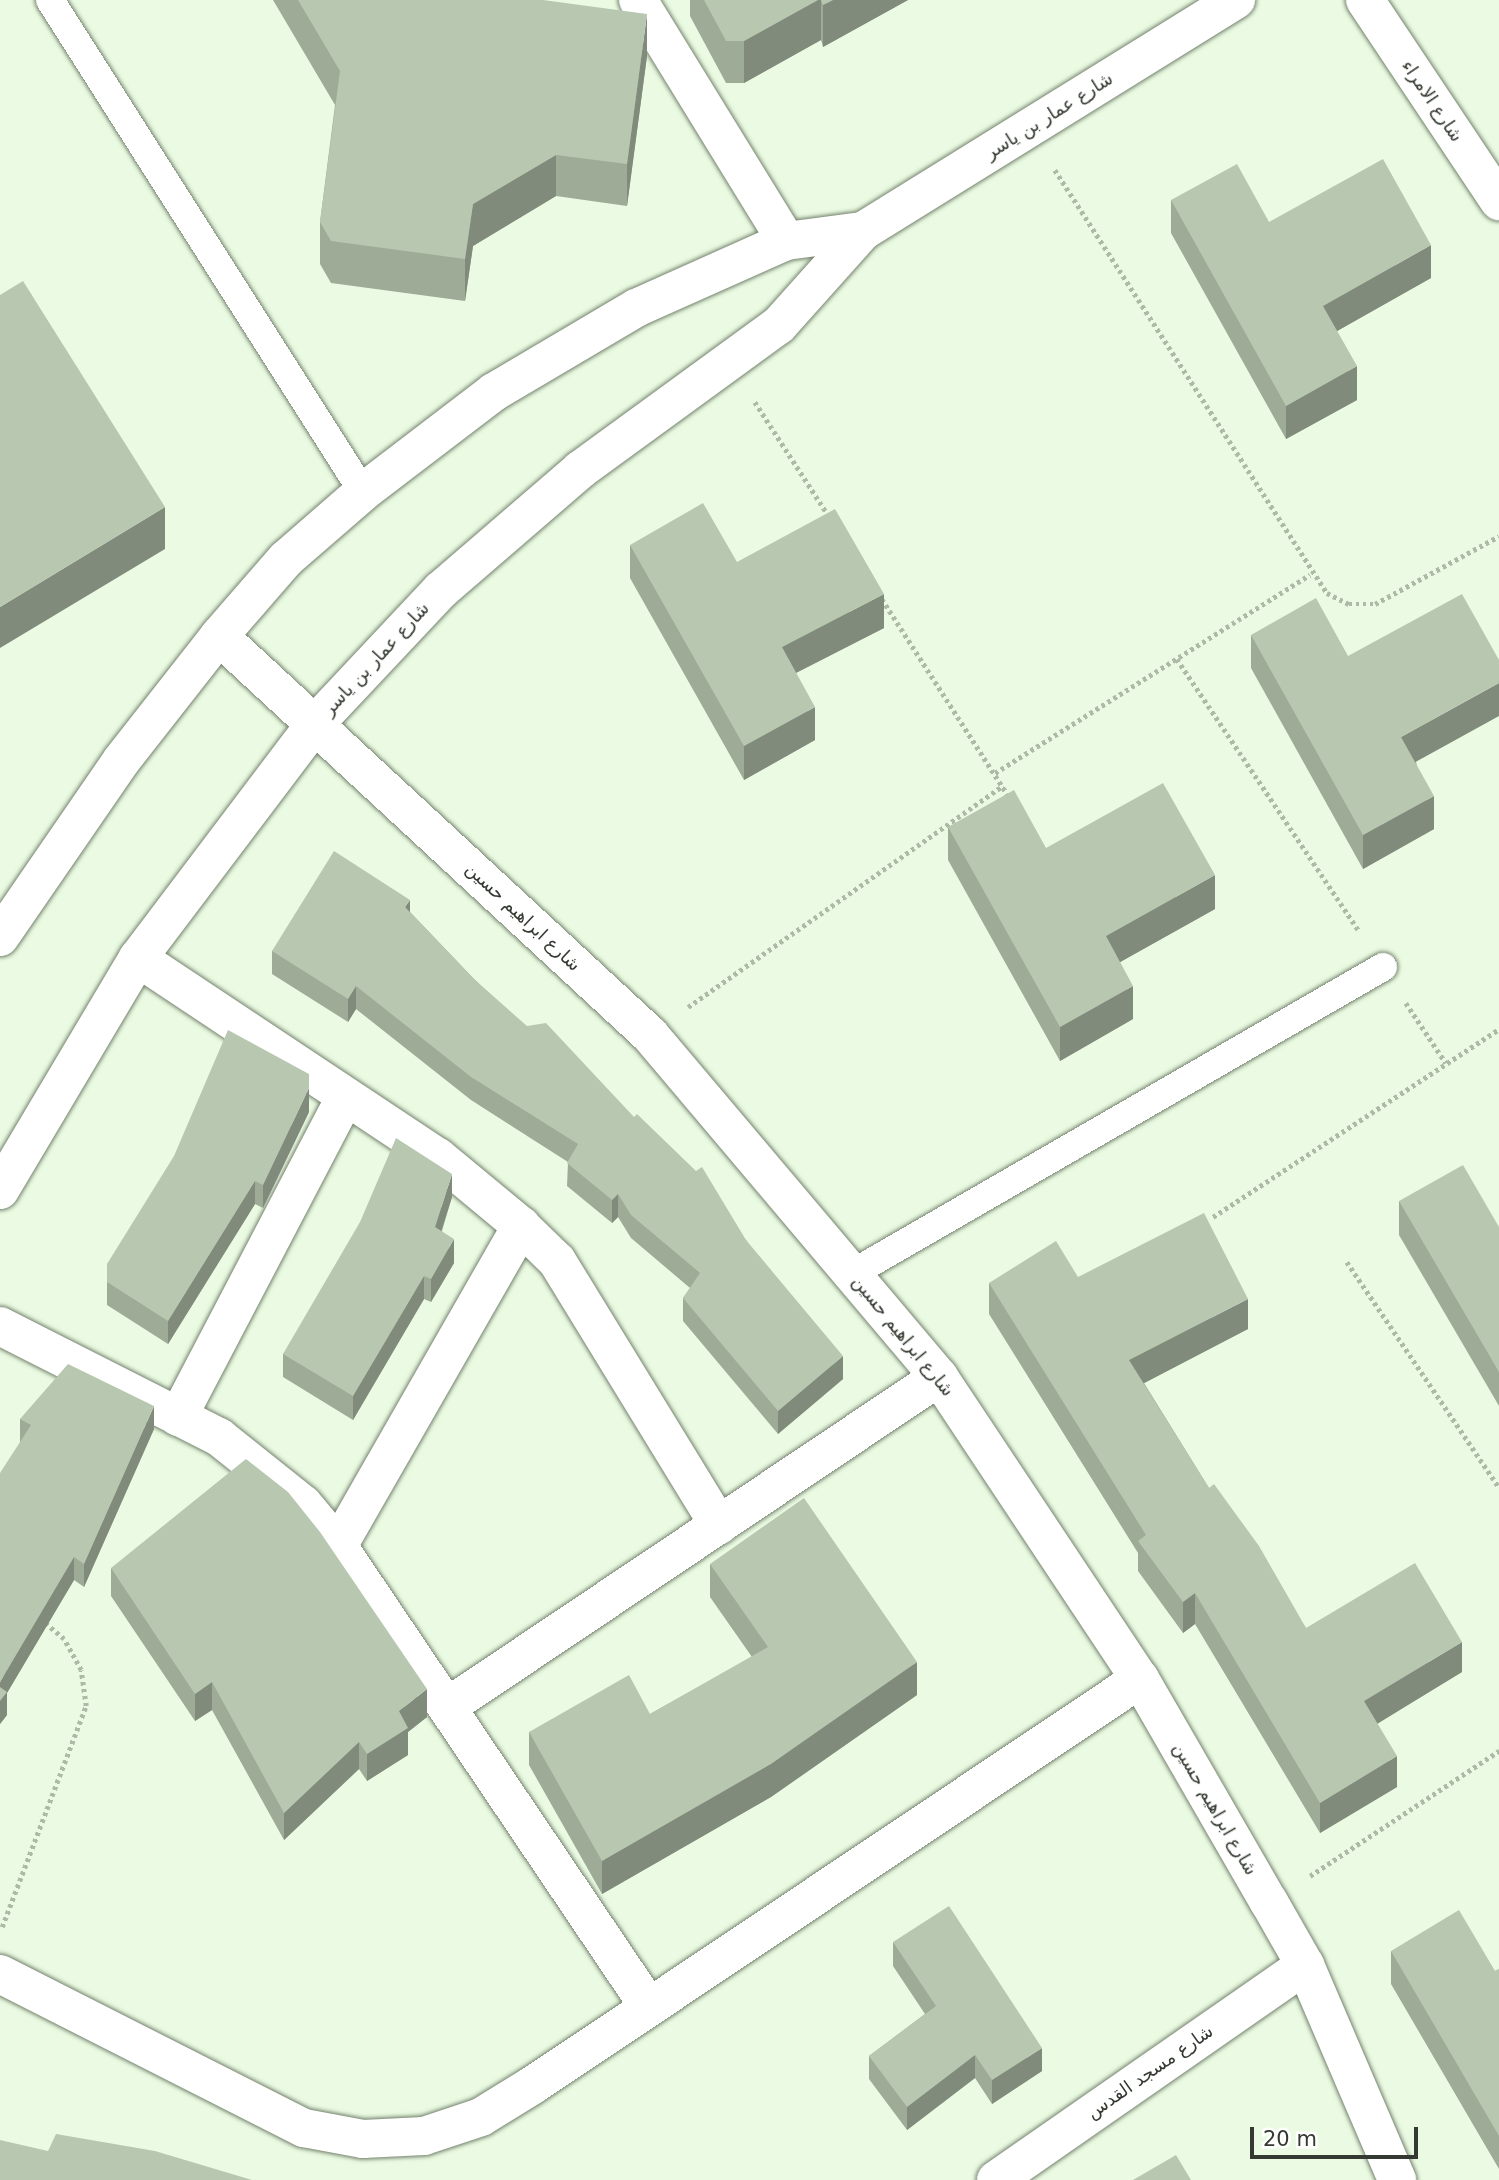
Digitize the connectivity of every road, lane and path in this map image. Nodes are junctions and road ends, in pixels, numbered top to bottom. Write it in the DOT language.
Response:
graph roads {
  1 [pos="50,0"];
  2 [pos="638,0"];
  3 [pos="1236,0"];
  4 [pos="1365,0"];
  5 [pos="1029,128"];
  6 [pos="1499,201"];
  7 [pos="863,231"];
  8 [pos="786,241"];
  9 [pos="730,364"];
  10 [pos="363,492"];
  11 [pos="836,528"];
  12 [pos="1499,536"];
  13 [pos="1310,575"];
  14 [pos="874,586"];
  15 [pos="219,636"];
  16 [pos="1177,659"];
  17 [pos="315,724"];
  18 [pos="995,773"];
  19 [pos="1003,786"];
  20 [pos="1017,809"];
  21 [pos="0,937"];
  22 [pos="138,958"];
  23 [pos="1383,967"];
  24 [pos="1499,1029"];
  25 [pos="650,1034"];
  26 [pos="1446,1063"];
  27 [pos="344,1100"];
  28 [pos="0,1189"];
  29 [pos="1213,1217"];
  30 [pos="522,1226"];
  31 [pos="1347,1262"];
  32 [pos="853,1273"];
  33 [pos="0,1326"];
  34 [pos="939,1377"];
  35 [pos="178,1417"];
  36 [pos="1489,1472"];
  37 [pos="1499,1476"];
  38 [pos="1499,1487"];
  39 [pos="719,1525"];
  40 [pos="338,1546"];
  41 [pos="36,1615"];
  42 [pos="1140,1679"];
  43 [pos="447,1707"];
  44 [pos="1499,1751"];
  45 [pos="1269,1902"];
  46 [pos="0,1931"];
  47 [pos="1305,1965"];
  48 [pos="0,1974"];
  49 [pos="649,2007"];
  50 [pos="996,2180"];
  51 [pos="1397,2180"];
  1 -- 10 [label="lane"];
  2 -- 8 [label="street"];
  3 -- 5 [label="street, شارع عمار بن ياسر"];
  4 -- 6 [label="street, شارع الامراء"];
  5 -- 7 [label="street, شارع عمار بن ياسر"];
  5 -- 13 [label="path"];
  7 -- 8 [label="street, شارع عمار بن ياسر"];
  7 -- 9 [label="street, شارع عمار بن ياسر"];
  8 -- 10 [label="street, شارع عمار بن ياسر"];
  9 -- 11 [label="path"];
  9 -- 17 [label="street, شارع عمار بن ياسر"];
  10 -- 15 [label="street, شارع عمار بن ياسر"];
  12 -- 13 [label="path"];
  13 -- 16 [label="path"];
  14 -- 18 [label="path"];
  15 -- 17 [label="street, شارع ابراهيم حسين"];
  15 -- 21 [label="street, شارع عمار بن ياسر"];
  16 -- 18 [label="path"];
  16 -- 23 [label="path"];
  17 -- 22 [label="street, شارع عمار بن ياسر"];
  17 -- 25 [label="street, شارع ابراهيم حسين"];
  18 -- 19 [label="path"];
  19 -- 20 [label="path"];
  19 -- 25 [label="path"];
  22 -- 27 [label="street"];
  22 -- 28 [label="street, شارع عمار بن ياسر"];
  23 -- 26 [label="path"];
  23 -- 32 [label="lane"];
  24 -- 26 [label="path"];
  25 -- 32 [label="street, شارع ابراهيم حسين"];
  26 -- 29 [label="path"];
  27 -- 30 [label="street"];
  27 -- 35 [label="street"];
  30 -- 39 [label="street"];
  30 -- 40 [label="street"];
  31 -- 36 [label="path"];
  32 -- 34 [label="street, شارع ابراهيم حسين"];
  33 -- 35 [label="street"];
  34 -- 39 [label="street"];
  34 -- 42 [label="street, شارع ابراهيم حسين"];
  35 -- 40 [label="street"];
  36 -- 37 [label="path"];
  36 -- 38 [label="path"];
  39 -- 43 [label="street"];
  40 -- 43 [label="street"];
  41 -- 46 [label="path"];
  42 -- 45 [label="street, شارع ابراهيم حسين"];
  42 -- 49 [label="street"];
  43 -- 49 [label="street"];
  44 -- 45 [label="path"];
  45 -- 47 [label="street, شارع ابراهيم حسين"];
  47 -- 50 [label="street, شارع مسجد القدس"];
  47 -- 51 [label="street, شارع ابراهيم حسين"];
  48 -- 49 [label="street"];
}
